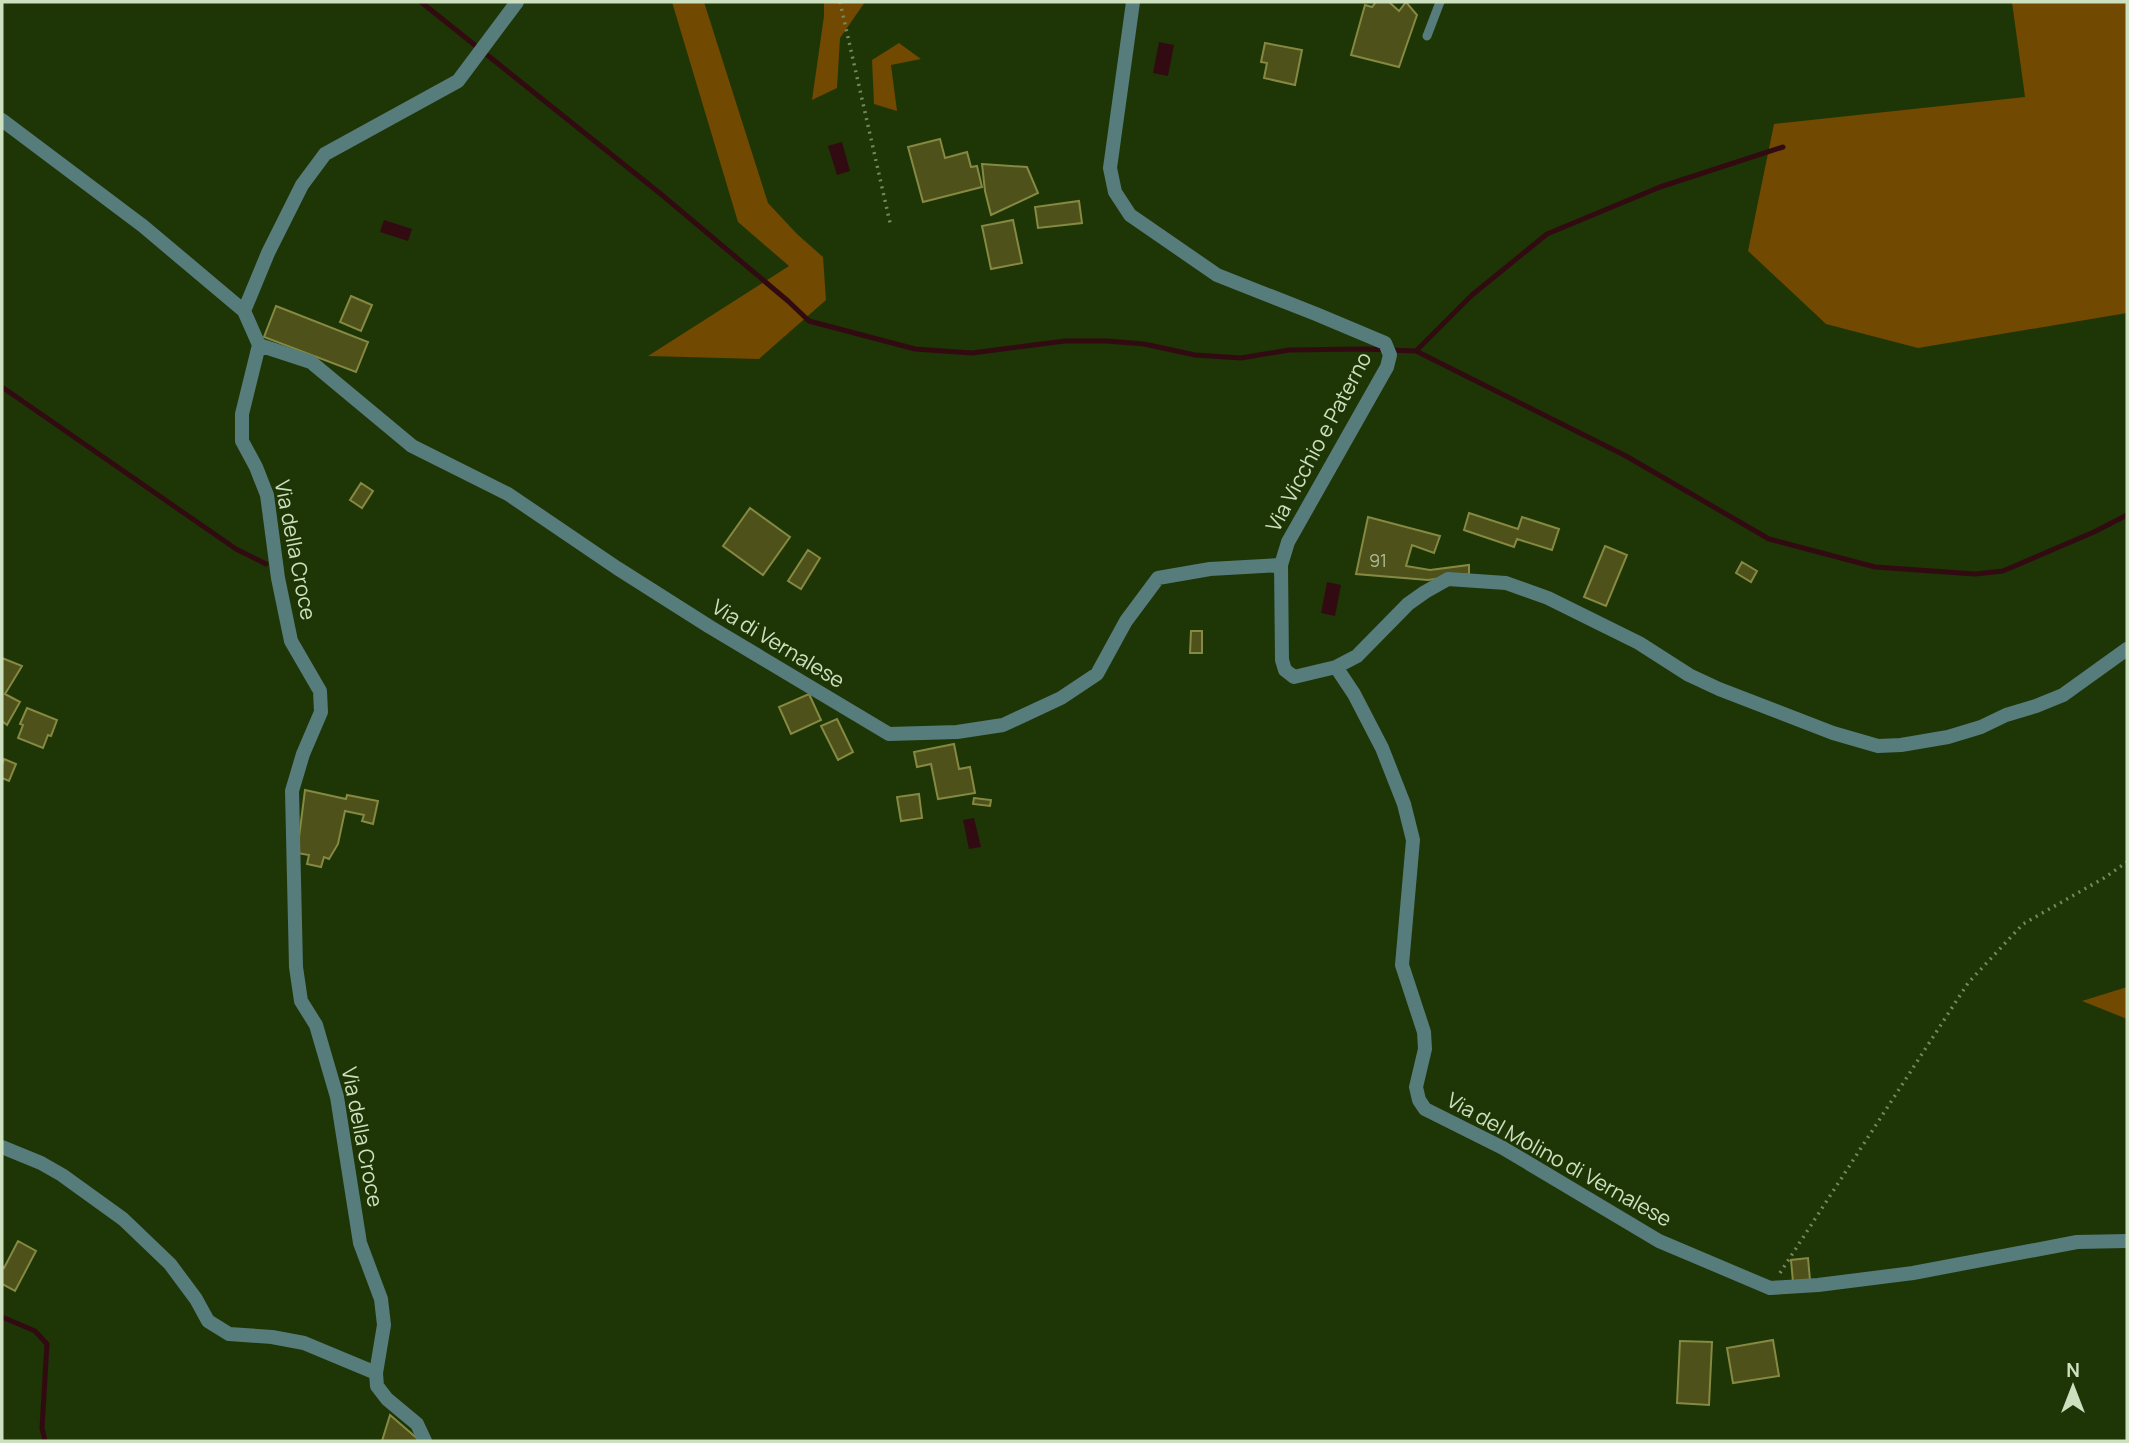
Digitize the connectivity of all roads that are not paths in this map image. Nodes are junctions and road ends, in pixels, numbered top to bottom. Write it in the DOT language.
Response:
graph roads {
  1 [pos="517,2"];
  2 [pos="1133,2"];
  3 [pos="1440,2"];
  4 [pos="1427,36"];
  5 [pos="2,120"];
  6 [pos="244,311"];
  7 [pos="259,345"];
  8 [pos="1281,565"];
  9 [pos="2127,649"];
  10 [pos="1336,667"];
  11 [pos="2,1147"];
  12 [pos="2127,1241"];
  13 [pos="376,1373"];
  14 [pos="425,1441"];
  1 -- 6 [label="street"];
  2 -- 8 [label="street, Via Vicchio e Paterno"];
  3 -- 4 [label="lane"];
  5 -- 6 [label="street"];
  6 -- 7 [label="street"];
  7 -- 8 [label="street, Via di Vernalese"];
  7 -- 13 [label="street, Via della Croce"];
  8 -- 10 [label="street"];
  9 -- 10 [label="street"];
  10 -- 12 [label="street, Via del Molino di Vernalese"];
  11 -- 13 [label="street"];
  13 -- 14 [label="street"];
}
